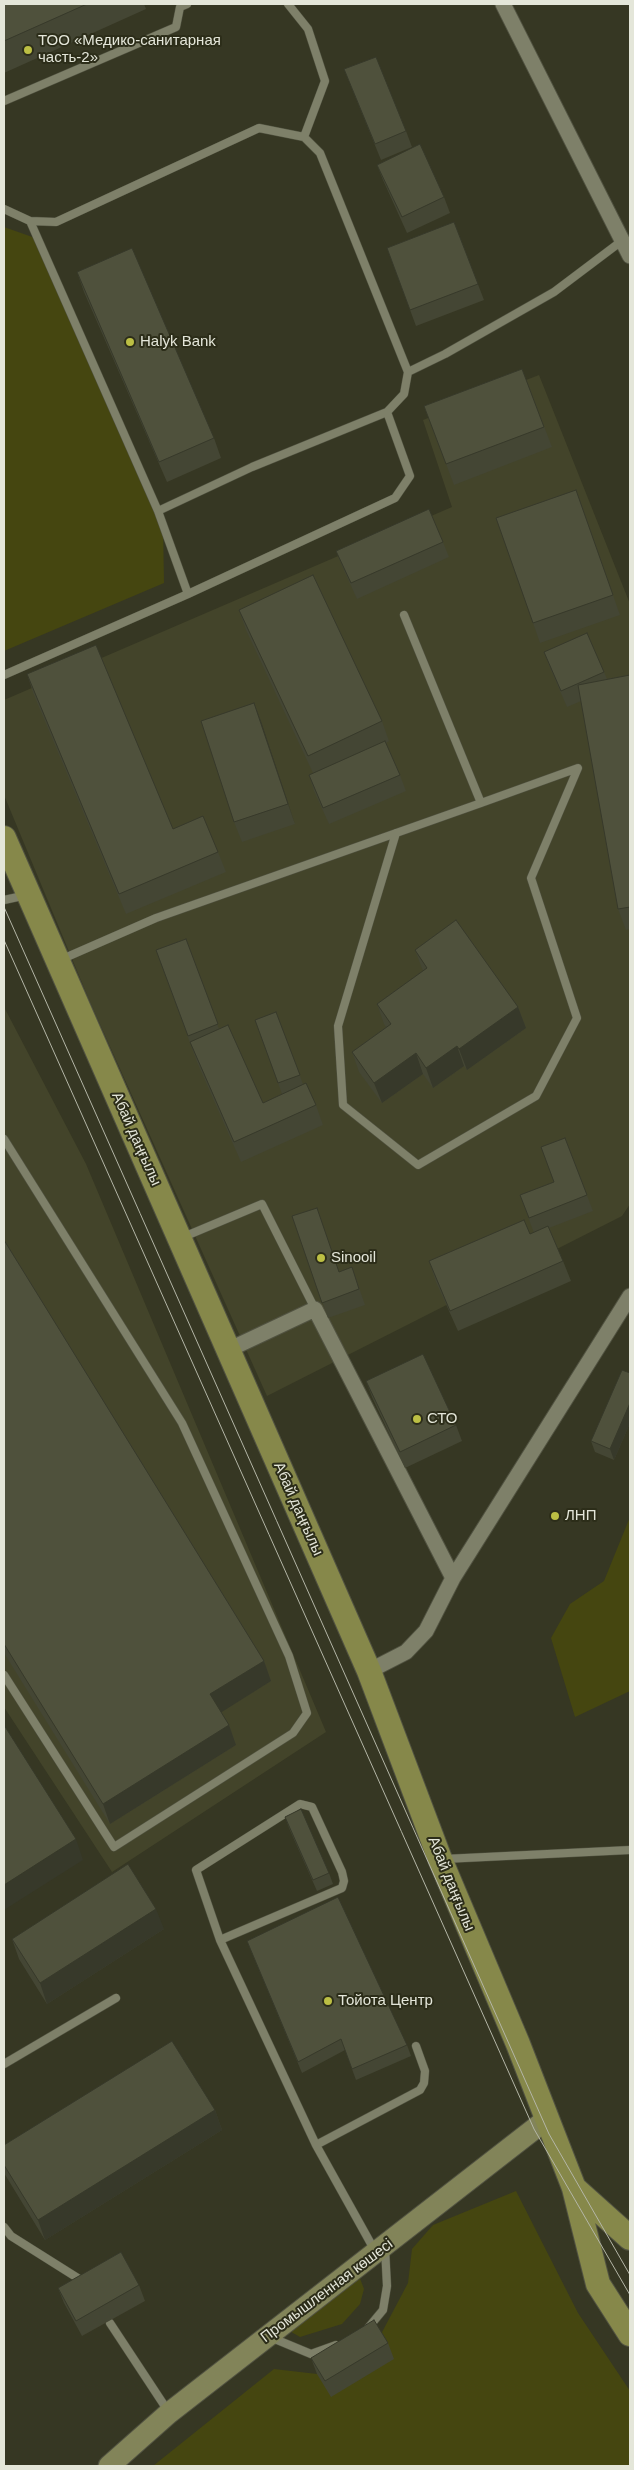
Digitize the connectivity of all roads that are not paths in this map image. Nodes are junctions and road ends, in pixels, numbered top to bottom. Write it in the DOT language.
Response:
graph roads {
  1 [pos="288,4"];
  2 [pos="503,4"];
  3 [pos="181,5"];
  4 [pos="4,102"];
  5 [pos="304,138"];
  6 [pos="4,209"];
  7 [pos="30,221"];
  8 [pos="623,240"];
  9 [pos="630,256"];
  10 [pos="408,372"];
  11 [pos="387,412"];
  12 [pos="158,511"];
  13 [pos="188,594"];
  14 [pos="404,615"];
  15 [pos="4,674"];
  16 [pos="481,803"];
  17 [pos="396,833"];
  18 [pos="4,838"];
  19 [pos="28,895"];
  20 [pos="4,900"];
  21 [pos="58,961"];
  22 [pos="4,1140"];
  23 [pos="180,1239"];
  24 [pos="630,1296"];
  25 [pos="315,1309"];
  26 [pos="228,1350"];
  27 [pos="453,1578"];
  28 [pos="369,1671"];
  29 [pos="4,1674"];
  30 [pos="630,1850"];
  31 [pos="440,1859"];
  32 [pos="220,1940"];
  33 [pos="116,1998"];
  34 [pos="416,2046"];
  35 [pos="4,2064"];
  36 [pos="547,2119"];
  37 [pos="316,2145"];
  38 [pos="574,2188"];
  39 [pos="4,2227"];
  40 [pos="630,2238"];
  41 [pos="381,2250"];
  42 [pos="90,2286"];
  43 [pos="110,2323"];
  44 [pos="630,2334"];
  45 [pos="358,2335"];
  46 [pos="268,2336"];
  47 [pos="344,2343"];
  48 [pos="169,2413"];
  49 [pos="109,2466"];
  1 -- 5 [label="lane"];
  2 -- 8 [label="street"];
  3 -- 4 [label="lane"];
  5 -- 7 [label="lane"];
  5 -- 10 [label="lane"];
  6 -- 7 [label="lane"];
  7 -- 12 [label="lane"];
  8 -- 9 [label="street"];
  8 -- 10 [label="lane"];
  10 -- 11 [label="lane"];
  11 -- 12 [label="lane"];
  11 -- 13 [label="lane"];
  12 -- 13 [label="lane"];
  13 -- 15 [label="lane"];
  14 -- 16 [label="lane"];
  16 -- 17 [label="lane"];
  16 -- 17 [label="lane"];
  17 -- 21 [label="lane"];
  18 -- 19 [label="main road, Абай даңғылы"];
  19 -- 20 [label="lane"];
  19 -- 21 [label="main road, Абай даңғылы"];
  21 -- 23 [label="main road, Абай даңғылы"];
  22 -- 29 [label="lane"];
  23 -- 25 [label="lane"];
  23 -- 26 [label="main road, Абай даңғылы"];
  24 -- 27 [label="street"];
  25 -- 26 [label="street"];
  25 -- 27 [label="street"];
  26 -- 28 [label="main road, Абай даңғылы"];
  27 -- 28 [label="street"];
  28 -- 31 [label="main road, Абай даңғылы"];
  30 -- 31 [label="lane"];
  31 -- 36 [label="main road, Абай даңғылы"];
  32 -- 32 [label="lane"];
  32 -- 37 [label="lane"];
  33 -- 35 [label="lane"];
  34 -- 37 [label="lane"];
  36 -- 38 [label="main road, Абай даңғылы"];
  36 -- 41 [label="main road, Промышленная көшесі"];
  37 -- 41 [label="lane"];
  38 -- 40 [label="main road, Абай даңғылы"];
  38 -- 44 [label="main road, Абай даңғылы"];
  39 -- 42 [label="lane"];
  41 -- 45 [label="lane"];
  41 -- 46 [label="main road, Промышленная көшесі"];
  43 -- 48 [label="lane"];
  46 -- 47 [label="lane"];
  46 -- 48 [label="main road, Промышленная көшесі"];
  48 -- 49 [label="main road, Промышленная көшесі"];
}
